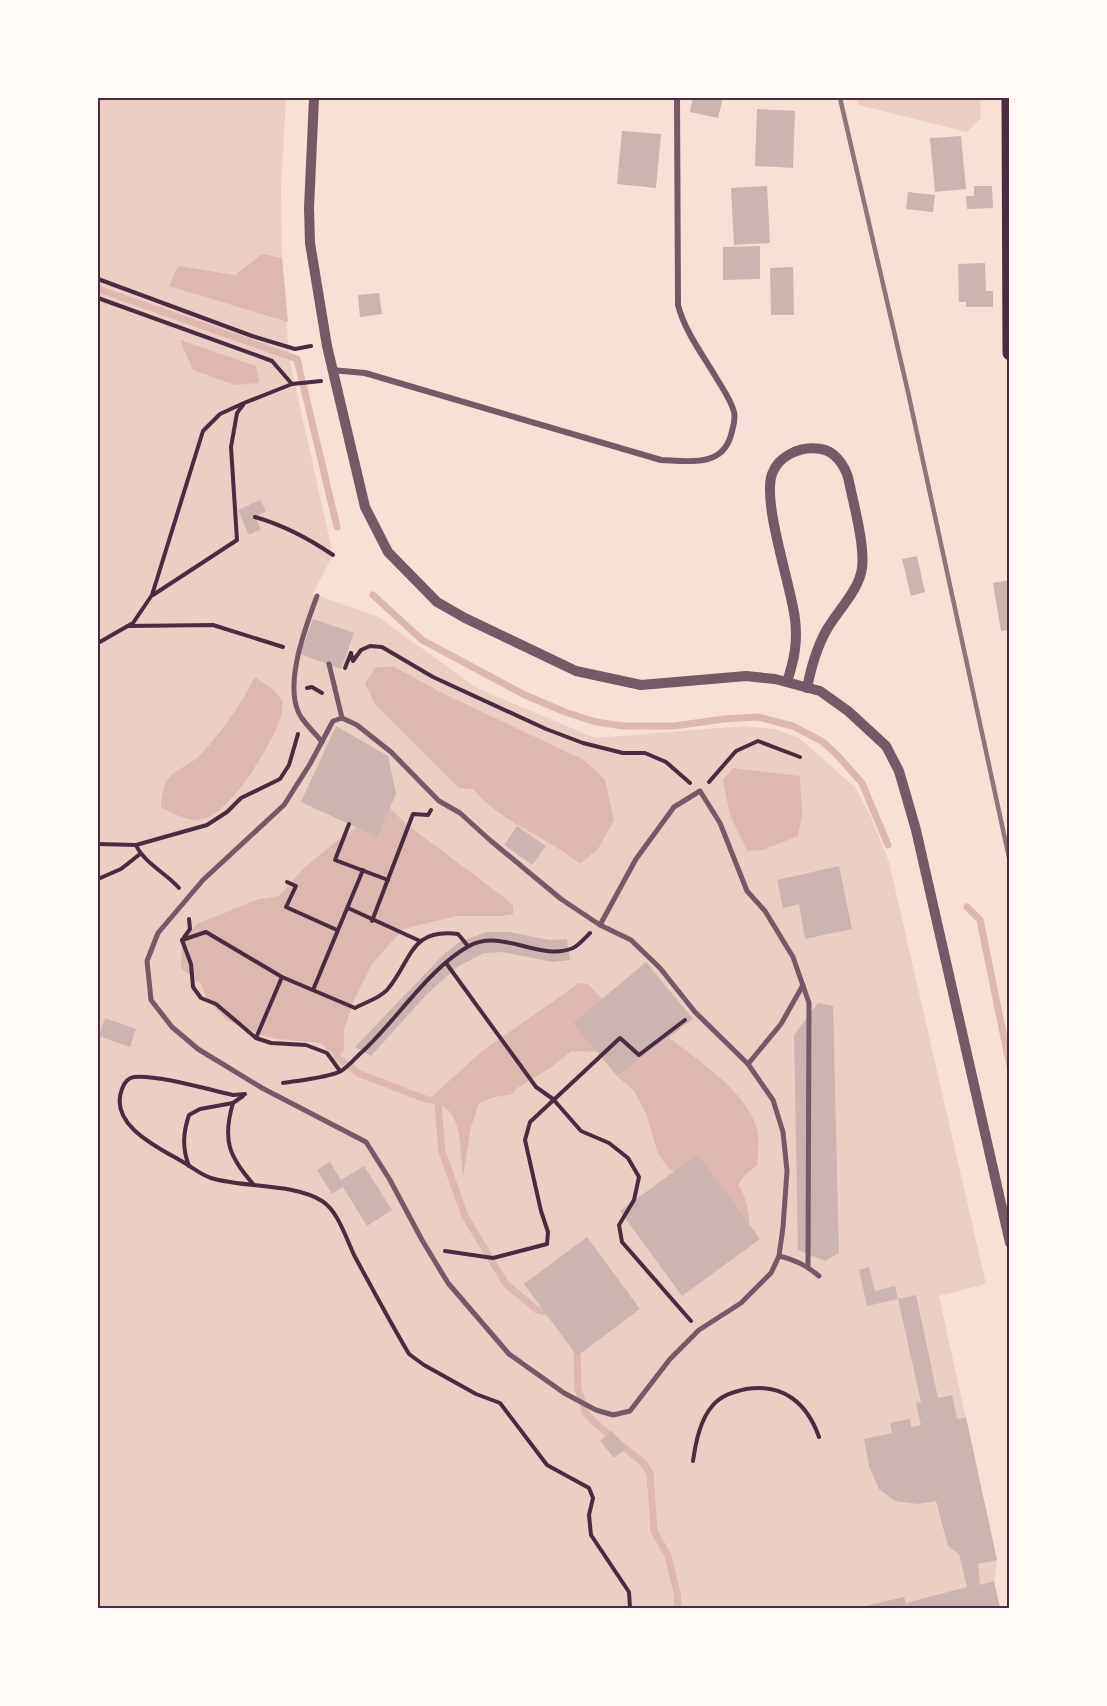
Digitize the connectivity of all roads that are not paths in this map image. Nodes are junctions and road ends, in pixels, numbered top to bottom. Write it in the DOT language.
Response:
graph roads {
  1 [pos="314,98"];
  2 [pos="677,98"];
  3 [pos="1009,98"];
  4 [pos="1010,353"];
  5 [pos="331,370"];
  6 [pos="317,596"];
  7 [pos="329,664"];
  8 [pos="787,682"];
  9 [pos="807,688"];
  10 [pos="342,718"];
  11 [pos="322,742"];
  12 [pos="600,925"];
  13 [pos="802,985"];
  14 [pos="748,1064"];
  15 [pos="1010,1243"];
  16 [pos="778,1256"];
  17 [pos="808,1267"];
  18 [pos="819,1276"];
  1 -- 5 [label="street"];
  2 -- 5 [label="street"];
  3 -- 4 [label="main road"];
  5 -- 8 [label="street"];
  6 -- 11 [label="street"];
  7 -- 10 [label="street"];
  8 -- 9 [label="street"];
  8 -- 9 [label="street"];
  9 -- 15 [label="street"];
  10 -- 11 [label="street"];
  10 -- 12 [label="street"];
  11 -- 16 [label="street"];
  12 -- 13 [label="street"];
  12 -- 14 [label="street"];
  13 -- 14 [label="street"];
  13 -- 17 [label="street"];
  14 -- 16 [label="street"];
  16 -- 17 [label="street"];
  17 -- 18 [label="street"];
}
